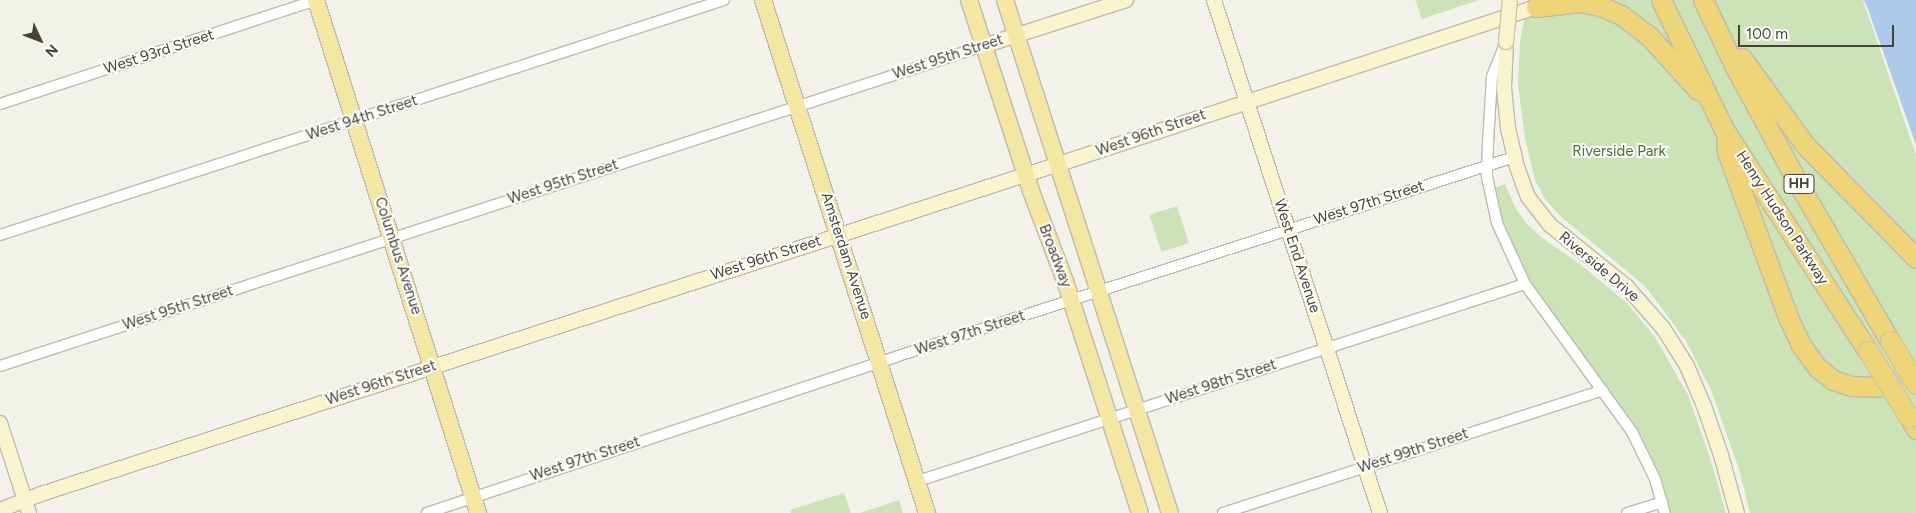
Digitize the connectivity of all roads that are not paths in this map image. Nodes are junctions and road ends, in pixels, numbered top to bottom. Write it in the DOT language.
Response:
graph roads {
  1 [pos="317,0"];
  2 [pos="724,0"];
  3 [pos="763,0"];
  4 [pos="969,0"];
  5 [pos="1005,0"];
  6 [pos="1126,0"];
  7 [pos="1214,0"];
  8 [pos="1510,0"];
  9 [pos="1661,0"];
  10 [pos="1703,0"];
  11 [pos="1542,3"];
  12 [pos="1714,24"];
  13 [pos="1017,35"];
  14 [pos="1506,42"];
  15 [pos="983,46"];
  16 [pos="1246,101"];
  17 [pos="1711,102"];
  18 [pos="0,104"];
  19 [pos="797,106"];
  20 [pos="354,121"];
  21 [pos="1725,130"];
  22 [pos="1514,157"];
  23 [pos="1059,164"];
  24 [pos="1488,164"];
  25 [pos="1025,175"];
  26 [pos="1288,230"];
  27 [pos="0,235"];
  28 [pos="838,235"];
  29 [pos="392,238"];
  30 [pos="1916,258"];
  31 [pos="1525,284"];
  32 [pos="1100,291"];
  33 [pos="1071,300"];
  34 [pos="1326,347"];
  35 [pos="879,362"];
  36 [pos="0,366"];
  37 [pos="434,366"];
  38 [pos="1916,384"];
  39 [pos="1877,387"];
  40 [pos="1603,390"];
  41 [pos="1137,409"];
  42 [pos="1109,418"];
  43 [pos="0,423"];
  44 [pos="1912,423"];
  45 [pos="1365,467"];
  46 [pos="918,481"];
  47 [pos="474,496"];
  48 [pos="1662,502"];
  49 [pos="27,506"];
  50 [pos="0,510"];
  51 [pos="427,513"];
  52 [pos="478,513"];
  53 [pos="928,513"];
  54 [pos="1140,513"];
  55 [pos="1170,513"];
  56 [pos="1223,513"];
  57 [pos="1380,513"];
  58 [pos="1627,513"];
  59 [pos="1665,513"];
  60 [pos="1737,513"];
  1 -- 18 [label="street, West 93rd Street"];
  1 -- 20 [label="main road, Columbus Avenue"];
  2 -- 20 [label="street, West 94th Street"];
  3 -- 19 [label="main road, Amsterdam Avenue"];
  4 -- 15 [label="main road, Broadway"];
  5 -- 13 [label="main road, Broadway"];
  6 -- 13 [label="main road, West 95th Street"];
  7 -- 16 [label="main road, West End Avenue"];
  8 -- 14 [label="main road, Riverside Drive, bridge"];
  9 -- 17 [label="highway, Henry Hudson Parkway / HH"];
  10 -- 12 [label="highway, Henry Hudson Parkway / HH"];
  11 -- 16 [label="main road, West 96th Street"];
  11 -- 17 [label="highway"];
  12 -- 30 [label="highway"];
  12 -- 38 [label="highway, Henry Hudson Parkway / HH, bridge"];
  13 -- 15 [label="main road, West 95th Street"];
  13 -- 23 [label="main road, Broadway"];
  14 -- 22 [label="main road, Riverside Drive"];
  14 -- 24 [label="street, Riverside Drive"];
  15 -- 19 [label="street, West 95th Street"];
  15 -- 25 [label="main road, Broadway"];
  16 -- 23 [label="main road, West 96th Street"];
  16 -- 26 [label="main road, West End Avenue"];
  17 -- 21 [label="highway, Henry Hudson Parkway / HH"];
  19 -- 28 [label="main road, Amsterdam Avenue"];
  19 -- 29 [label="street, West 95th Street"];
  20 -- 27 [label="street, West 94th Street"];
  20 -- 29 [label="main road, Columbus Avenue"];
  21 -- 39 [label="highway"];
  21 -- 44 [label="highway, Henry Hudson Parkway / HH, bridge"];
  22 -- 24 [label="street, West 97th Street"];
  22 -- 60 [label="main road, Riverside Drive"];
  23 -- 25 [label="main road, West 96th Street"];
  23 -- 32 [label="main road, Broadway"];
  24 -- 26 [label="street, West 97th Street"];
  24 -- 31 [label="street, Riverside Drive"];
  25 -- 28 [label="main road, West 96th Street"];
  25 -- 33 [label="main road, Broadway"];
  26 -- 32 [label="street, West 97th Street"];
  26 -- 34 [label="main road, West End Avenue"];
  28 -- 35 [label="main road, Amsterdam Avenue"];
  28 -- 37 [label="main road, West 96th Street"];
  29 -- 36 [label="street, West 95th Street"];
  29 -- 37 [label="main road, Columbus Avenue"];
  31 -- 34 [label="street, West 98th Street"];
  31 -- 40 [label="street, Riverside Drive"];
  32 -- 33 [label="street, West 97th Street"];
  32 -- 41 [label="main road, Broadway"];
  33 -- 35 [label="street, West 97th Street"];
  33 -- 42 [label="main road, Broadway"];
  34 -- 41 [label="street, West 98th Street"];
  34 -- 45 [label="main road, West End Avenue"];
  35 -- 46 [label="main road, Amsterdam Avenue"];
  35 -- 47 [label="street, West 97th Street"];
  37 -- 47 [label="main road, Columbus Avenue"];
  37 -- 49 [label="main road, West 96th Street"];
  40 -- 45 [label="street, West 99th Street"];
  40 -- 48 [label="street, Riverside Drive"];
  41 -- 42 [label="street, West 98th Street"];
  41 -- 55 [label="main road, Broadway"];
  42 -- 46 [label="street, West 98th Street"];
  42 -- 54 [label="main road, Broadway"];
  43 -- 49 [label="main road"];
  45 -- 56 [label="street, West 99th Street"];
  45 -- 57 [label="main road, West End Avenue"];
  46 -- 53 [label="main road, Amsterdam Avenue"];
  47 -- 51 [label="street, West 97th Street"];
  47 -- 52 [label="main road, Columbus Avenue"];
  48 -- 58 [label="street"];
  48 -- 59 [label="street, Riverside Drive"];
  49 -- 50 [label="main road, West 96th Street"];
}
